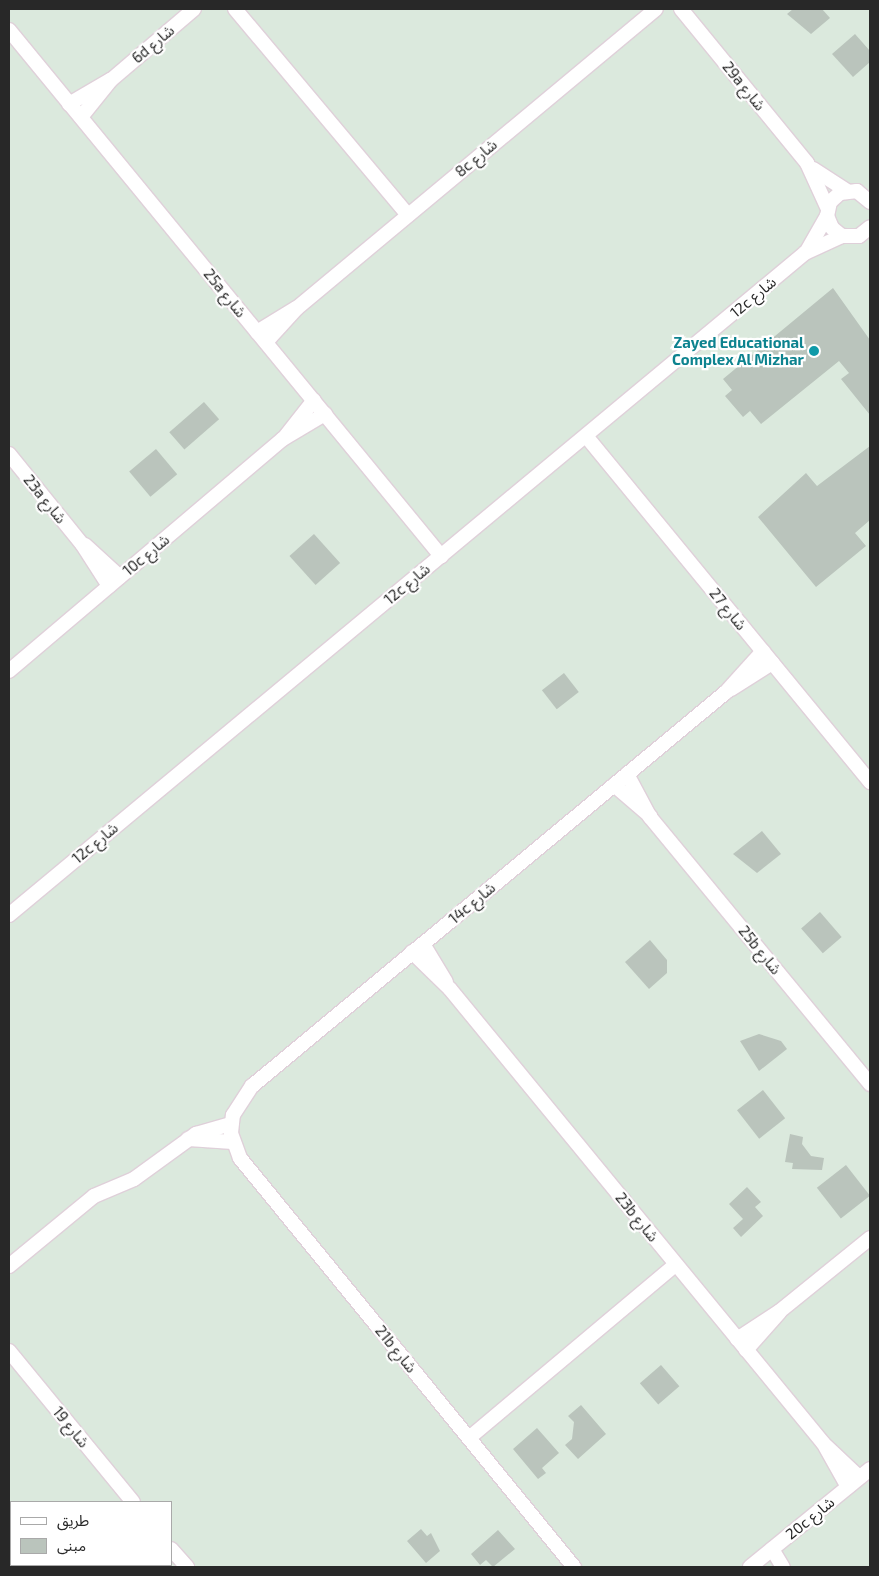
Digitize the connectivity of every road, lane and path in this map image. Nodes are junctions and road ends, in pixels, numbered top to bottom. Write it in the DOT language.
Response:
graph roads {
  1 [pos="194,9"];
  2 [pos="235,9"];
  3 [pos="656,9"];
  4 [pos="681,9"];
  5 [pos="9,30"];
  6 [pos="111,80"];
  7 [pos="69,104"];
  8 [pos="81,117"];
  9 [pos="807,163"];
  10 [pos="858,190"];
  11 [pos="870,202"];
  12 [pos="828,212"];
  13 [pos="408,215"];
  14 [pos="870,227"];
  15 [pos="842,236"];
  16 [pos="805,253"];
  17 [pos="262,337"];
  18 [pos="314,400"];
  19 [pos="325,414"];
  20 [pos="586,436"];
  21 [pos="283,438"];
  22 [pos="9,454"];
  23 [pos="82,544"];
  24 [pos="441,556"];
  25 [pos="120,577"];
  26 [pos="109,586"];
  27 [pos="763,651"];
  28 [pos="772,663"];
  29 [pos="9,671"];
  30 [pos="726,692"];
  31 [pos="627,774"];
  32 [pos="870,782"];
  33 [pos="614,785"];
  34 [pos="650,816"];
  35 [pos="9,915"];
  36 [pos="418,948"];
  37 [pos="870,1084"];
  38 [pos="232,1124"];
  39 [pos="187,1140"];
  40 [pos="233,1142"];
  41 [pos="870,1238"];
  42 [pos="676,1264"];
  43 [pos="9,1266"];
  44 [pos="742,1344"];
  45 [pos="9,1351"];
  46 [pos="468,1438"];
  47 [pos="824,1444"];
  48 [pos="865,1473"];
  49 [pos="848,1487"];
  50 [pos="132,1501"];
  51 [pos="772,1549"];
  52 [pos="172,1550"];
  53 [pos="758,1565"];
  54 [pos="183,1566"];
  55 [pos="574,1567"];
  56 [pos="783,1567"];
  1 -- 6 [label="street, 6d شارع"];
  2 -- 13 [label="street"];
  3 -- 13 [label="street, 8c شارع"];
  4 -- 9 [label="street, 29a شارع"];
  5 -- 7 [label="street, 25a شارع"];
  6 -- 7 [label="street, 6d شارع"];
  6 -- 8 [label="street, 6d شارع"];
  7 -- 8 [label="street, 25a شارع"];
  8 -- 17 [label="street, 25a شارع"];
  9 -- 10 [label="street, 29a شارع"];
  9 -- 12 [label="street, 29a شارع"];
  10 -- 11 [label="street, 29a شارع"];
  10 -- 12 [label="street, 12c شارع"];
  12 -- 15 [label="street, 29a شارع"];
  12 -- 16 [label="street, 12c شارع"];
  13 -- 17 [label="street, 8c شارع"];
  14 -- 15 [label="street, 12c شارع"];
  15 -- 16 [label="street, 12c شارع"];
  16 -- 20 [label="street, 12c شارع"];
  17 -- 18 [label="street, 25a شارع"];
  18 -- 19 [label="street, 25a شارع"];
  18 -- 21 [label="street, 10c شارع"];
  19 -- 21 [label="street, 10c شارع"];
  19 -- 24 [label="street, 25a شارع"];
  20 -- 24 [label="street, 12c شارع"];
  20 -- 27 [label="street, شارع 27"];
  21 -- 25 [label="street, 10c شارع"];
  22 -- 23 [label="street, 23a شارع"];
  23 -- 25 [label="street, 23a شارع"];
  23 -- 26 [label="street, 23a شارع"];
  24 -- 35 [label="street, 12c شارع"];
  25 -- 26 [label="street, 10c شارع"];
  26 -- 29 [label="street, 10c شارع"];
  27 -- 28 [label="street, شارع 27"];
  27 -- 30 [label="street, 14c شارع"];
  28 -- 30 [label="street, 14c شارع"];
  28 -- 32 [label="street, شارع 27"];
  30 -- 31 [label="street, 14c شارع"];
  31 -- 33 [label="street, 14c شارع"];
  31 -- 34 [label="street, 25b شارع"];
  33 -- 34 [label="street, 25b شارع"];
  33 -- 36 [label="street, 14c شارع"];
  34 -- 37 [label="street, 25b شارع"];
  36 -- 38 [label="street, 14c شارع"];
  36 -- 42 [label="street, 23b شارع"];
  38 -- 39 [label="street"];
  38 -- 40 [label="street, 21b شارع"];
  39 -- 40 [label="street"];
  39 -- 43 [label="street"];
  40 -- 46 [label="street, 21b شارع"];
  41 -- 44 [label="street"];
  42 -- 44 [label="street, 23b شارع"];
  42 -- 46 [label="street"];
  44 -- 47 [label="street, 23b شارع"];
  45 -- 50 [label="street, شارع 19"];
  46 -- 55 [label="street, 21b شارع"];
  47 -- 48 [label="street, 23b شارع"];
  47 -- 49 [label="street, 23b شارع"];
  48 -- 49 [label="street, 20c شارع"];
  49 -- 51 [label="street, 20c شارع"];
  51 -- 53 [label="street, 20c شارع"];
  51 -- 56 [label="street"];
  52 -- 54 [label="street"];
}
